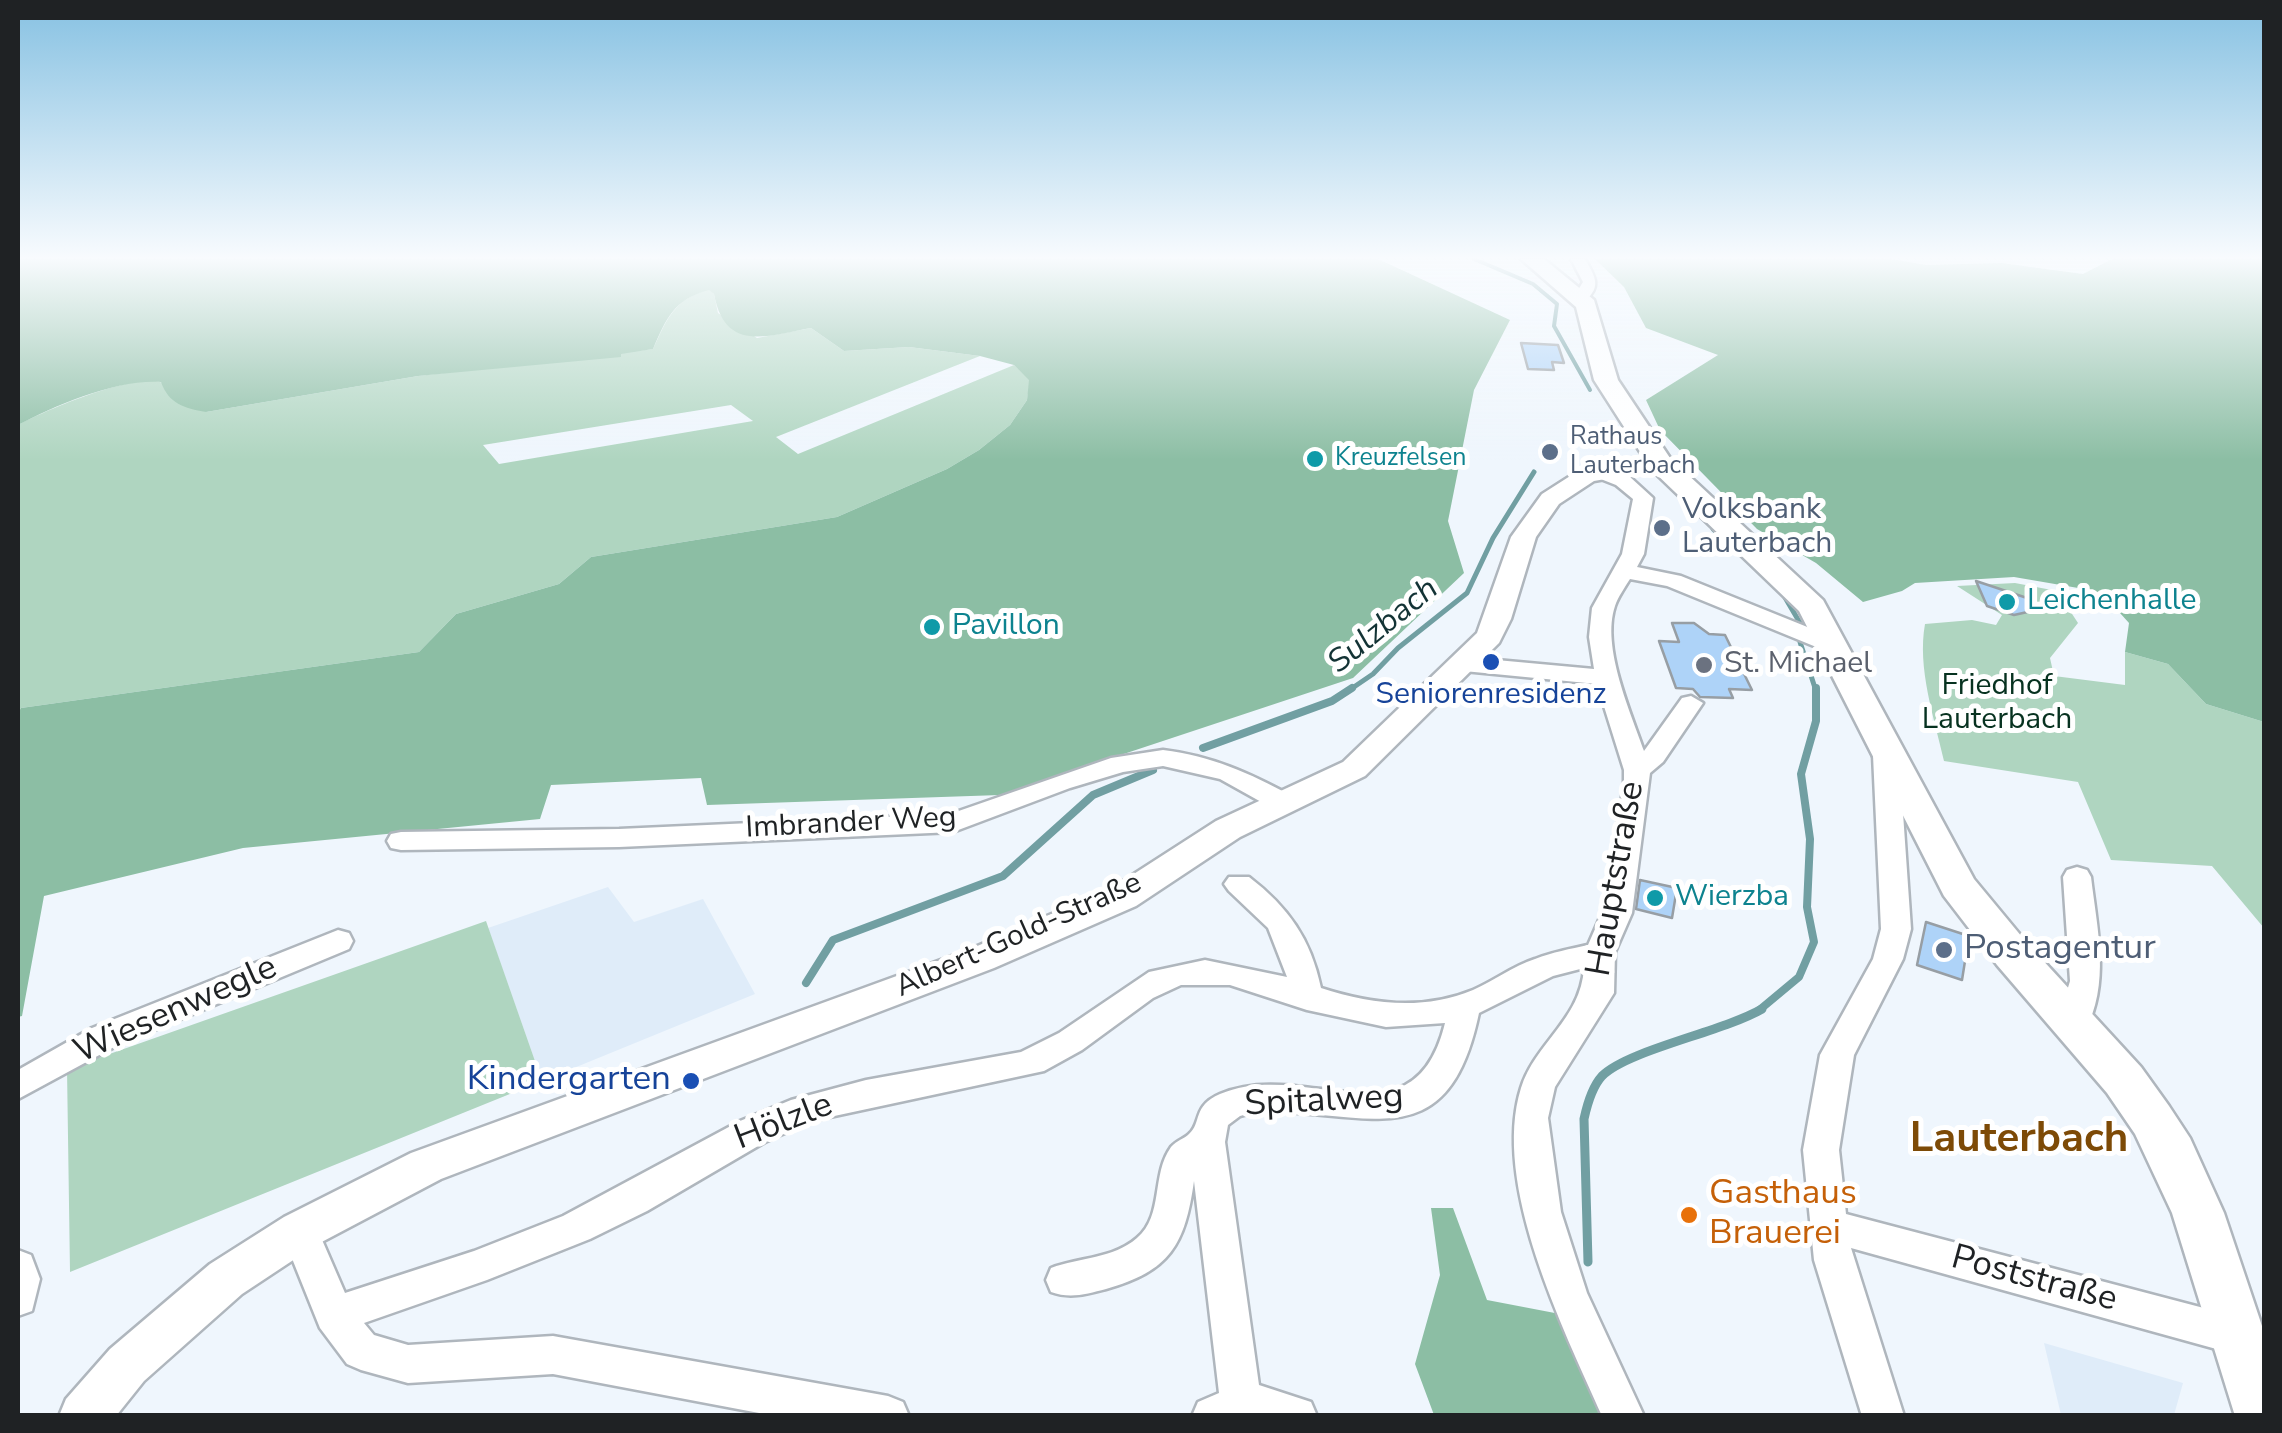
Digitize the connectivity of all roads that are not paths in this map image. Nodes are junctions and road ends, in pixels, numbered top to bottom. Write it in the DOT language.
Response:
graph roads {
  1 [pos="1594,326"];
  2 [pos="1660,463"];
  3 [pos="1595,470"];
  4 [pos="1625,571"];
  5 [pos="1834,646"];
  6 [pos="1464,664"];
  7 [pos="1607,678"];
  8 [pos="1691,703"];
  9 [pos="1886,750"];
  10 [pos="1638,770"];
  11 [pos="1282,802"];
  12 [pos="401,841"];
  13 [pos="2076,877"];
  14 [pos="1239,884"];
  15 [pos="338,941"];
  16 [pos="1600,952"];
  17 [pos="1307,998"];
  18 [pos="1465,1006"];
  19 [pos="2073,1024"];
  20 [pos="18,1086"];
  21 [pos="1208,1142"];
  22 [pos="1830,1226"];
  23 [pos="300,1230"];
  24 [pos="18,1267"];
  25 [pos="1065,1280"];
  26 [pos="18,1298"];
  27 [pos="334,1315"];
  28 [pos="2238,1336"];
  29 [pos="1232,1411"];
  30 [pos="84,1416"];
  31 [pos="888,1416"];
  32 [pos="1296,1416"];
  33 [pos="1623,1416"];
  34 [pos="1884,1416"];
  35 [pos="2264,1416"];
  1 -- 2 [label="main road"];
  2 -- 3 [label="street, Albert-Gold-Straße"];
  2 -- 5 [label="main road"];
  3 -- 4 [label="street, Hauptstraße"];
  3 -- 6 [label="street, Albert-Gold-Straße"];
  4 -- 5 [label="street"];
  4 -- 7 [label="street, Hauptstraße"];
  5 -- 9 [label="main road"];
  6 -- 7 [label="street"];
  6 -- 11 [label="street, Albert-Gold-Straße"];
  7 -- 10 [label="street, Hauptstraße"];
  8 -- 10 [label="street"];
  9 -- 19 [label="main road"];
  9 -- 22 [label="street"];
  10 -- 16 [label="street, Hauptstraße"];
  11 -- 12 [label="street, Imbrander Weg"];
  11 -- 23 [label="street, Albert-Gold-Straße"];
  13 -- 19 [label="street"];
  14 -- 17 [label="street"];
  15 -- 20 [label="street, Wiesenwegle"];
  16 -- 18 [label="street, Hölzle"];
  16 -- 33 [label="street, Hauptstraße"];
  17 -- 18 [label="street, Hölzle"];
  17 -- 27 [label="street, Hölzle"];
  18 -- 21 [label="street, Spitalweg"];
  19 -- 28 [label="main road"];
  21 -- 25 [label="street, Spitalweg"];
  21 -- 29 [label="street, Spitalweg"];
  22 -- 28 [label="street, Poststraße"];
  22 -- 34 [label="street"];
  23 -- 27 [label="street"];
  23 -- 30 [label="street"];
  24 -- 26 [label="street"];
  27 -- 31 [label="street"];
  28 -- 35 [label="main road"];
  29 -- 32 [label="street"];
}
